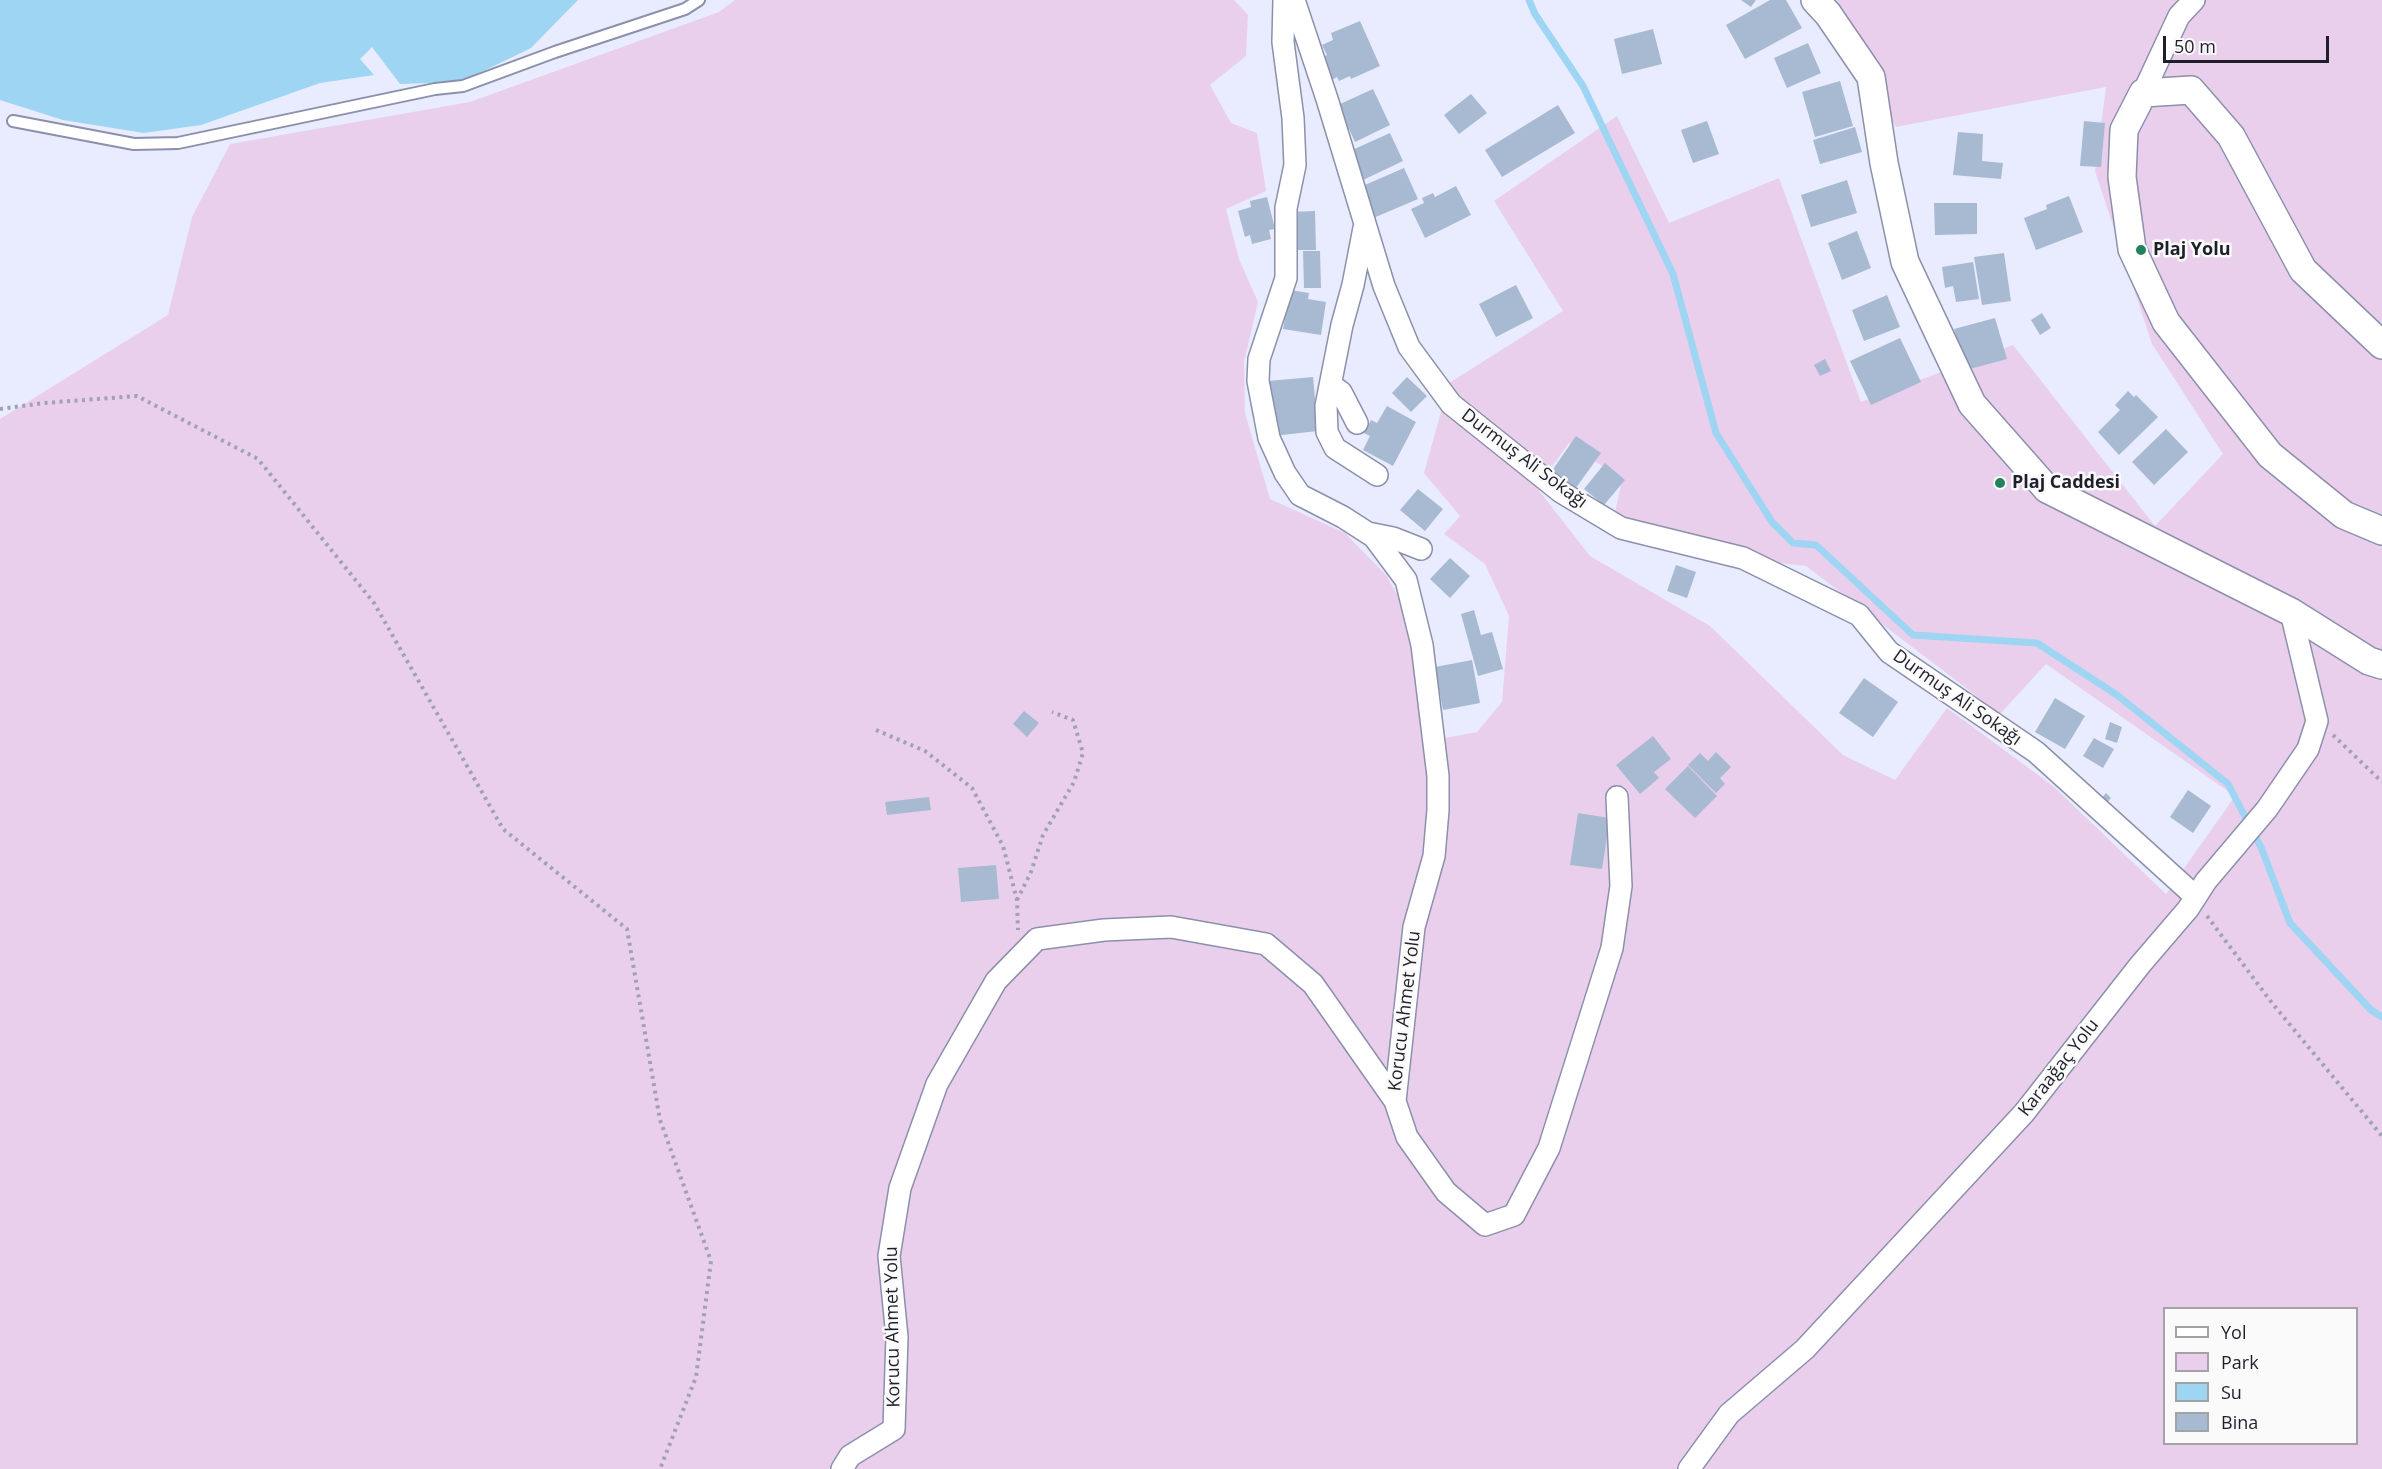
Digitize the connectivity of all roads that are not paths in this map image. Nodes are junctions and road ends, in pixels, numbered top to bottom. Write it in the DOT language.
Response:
graph roads {
  1 [pos="699,0"];
  2 [pos="1284,0"];
  3 [pos="1294,0"];
  4 [pos="1815,0"];
  5 [pos="2194,0"];
  6 [pos="2143,93"];
  7 [pos="13,121"];
  8 [pos="1365,225"];
  9 [pos="2382,345"];
  10 [pos="1331,385"];
  11 [pos="1357,423"];
  12 [pos="1377,475"];
  13 [pos="2382,531"];
  14 [pos="1368,533"];
  15 [pos="1421,549"];
  16 [pos="2291,612"];
  17 [pos="2382,665"];
  18 [pos="1617,797"];
  19 [pos="2201,889"];
  20 [pos="1395,1101"];
  21 [pos="842,1469"];
  22 [pos="1689,1469"];
  1 -- 7 [label="lane"];
  2 -- 14 [label="street, Korucu Ahmet Yolu"];
  3 -- 8 [label="street, Durmuş Ali Sokağı"];
  4 -- 16 [label="street"];
  5 -- 6 [label="street"];
  6 -- 9 [label="street"];
  6 -- 13 [label="street"];
  8 -- 10 [label="street"];
  8 -- 19 [label="street, Durmuş Ali Sokağı"];
  10 -- 11 [label="street"];
  10 -- 12 [label="street"];
  14 -- 15 [label="street"];
  14 -- 20 [label="street, Korucu Ahmet Yolu"];
  16 -- 17 [label="street"];
  16 -- 19 [label="street, Karaağaç Yolu"];
  18 -- 20 [label="street"];
  19 -- 22 [label="street, Karaağaç Yolu"];
  20 -- 21 [label="street, Korucu Ahmet Yolu"];
}
